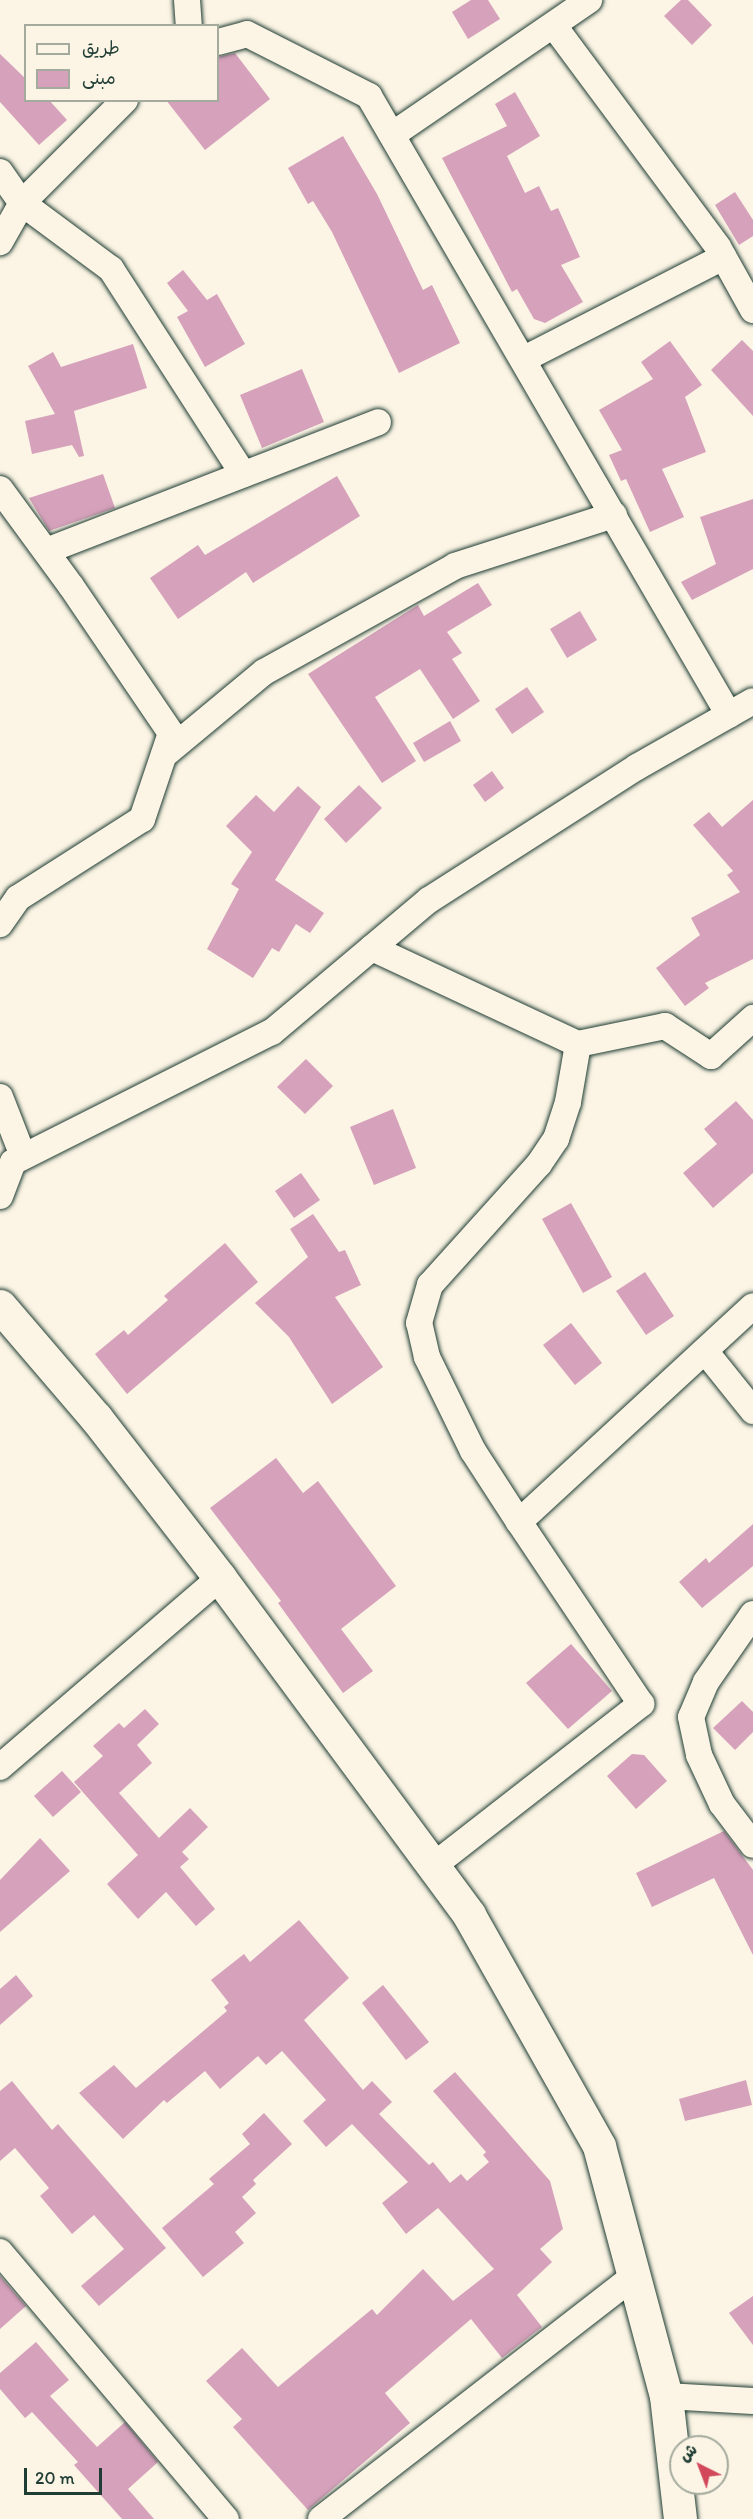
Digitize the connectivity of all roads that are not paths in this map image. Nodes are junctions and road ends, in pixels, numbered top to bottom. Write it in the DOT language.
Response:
graph roads {
  1 [pos="187,0"];
  2 [pos="589,0"];
  3 [pos="189,24"];
  4 [pos="554,26"];
  5 [pos="219,42"];
  6 [pos="122,102"];
  7 [pos="392,135"];
  8 [pos="0,172"];
  9 [pos="22,203"];
  10 [pos="0,243"];
  11 [pos="723,256"];
  12 [pos="753,310"];
  13 [pos="524,359"];
  14 [pos="378,422"];
  15 [pos="243,474"];
  16 [pos="0,489"];
  17 [pos="614,515"];
  18 [pos="46,551"];
  19 [pos="753,701"];
  20 [pos="729,715"];
  21 [pos="164,755"];
  22 [pos="0,924"];
  23 [pos="372,948"];
  24 [pos="753,1018"];
  25 [pos="578,1044"];
  26 [pos="0,1097"];
  27 [pos="23,1156"];
  28 [pos="0,1196"];
  29 [pos="0,1306"];
  30 [pos="753,1306"];
  31 [pos="705,1351"];
  32 [pos="753,1411"];
  33 [pos="519,1522"];
  34 [pos="220,1578"];
  35 [pos="753,1614"];
  36 [pos="2,1761"];
  37 [pos="753,1845"];
  38 [pos="433,1866"];
  39 [pos="0,2252"];
  40 [pos="634,2276"];
  41 [pos="666,2396"];
  42 [pos="753,2401"];
  43 [pos="225,2519"];
  44 [pos="321,2519"];
  45 [pos="680,2519"];
  1 -- 3 [label="street"];
  2 -- 4 [label="street"];
  4 -- 7 [label="street"];
  4 -- 11 [label="street"];
  5 -- 7 [label="street"];
  6 -- 9 [label="street"];
  7 -- 13 [label="street"];
  8 -- 9 [label="street"];
  9 -- 10 [label="street"];
  9 -- 15 [label="street"];
  11 -- 12 [label="street"];
  11 -- 13 [label="street"];
  13 -- 17 [label="street"];
  14 -- 15 [label="street"];
  15 -- 18 [label="street"];
  16 -- 18 [label="street"];
  17 -- 20 [label="street"];
  17 -- 21 [label="street"];
  18 -- 21 [label="street"];
  19 -- 20 [label="street"];
  20 -- 23 [label="street"];
  21 -- 22 [label="street"];
  23 -- 25 [label="street"];
  23 -- 27 [label="street"];
  24 -- 25 [label="street"];
  25 -- 33 [label="street"];
  26 -- 27 [label="street"];
  27 -- 28 [label="street"];
  29 -- 34 [label="street"];
  30 -- 31 [label="street"];
  31 -- 32 [label="street"];
  31 -- 33 [label="street"];
  33 -- 38 [label="street"];
  34 -- 36 [label="street"];
  34 -- 38 [label="street"];
  35 -- 37 [label="street"];
  38 -- 40 [label="street"];
  39 -- 43 [label="street"];
  40 -- 41 [label="street"];
  40 -- 44 [label="street"];
  41 -- 42 [label="street"];
  41 -- 45 [label="street"];
}
